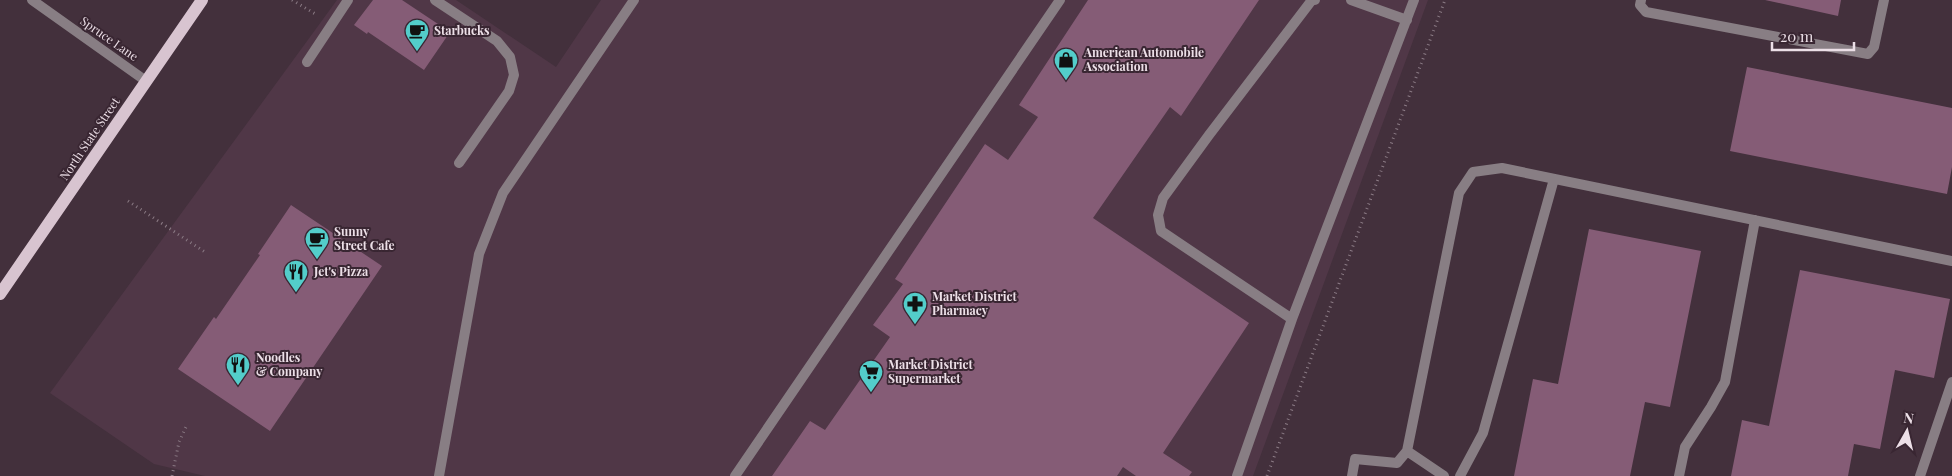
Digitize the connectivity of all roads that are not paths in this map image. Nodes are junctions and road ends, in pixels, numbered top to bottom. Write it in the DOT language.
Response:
graph roads {
  1 [pos="32,0"];
  2 [pos="202,0"];
  3 [pos="348,0"];
  4 [pos="435,0"];
  5 [pos="634,0"];
  6 [pos="1060,0"];
  7 [pos="1315,0"];
  8 [pos="1350,0"];
  9 [pos="1414,0"];
  10 [pos="1641,0"];
  11 [pos="1884,0"];
  12 [pos="1407,20"];
  13 [pos="307,62"];
  14 [pos="146,81"];
  15 [pos="459,163"];
  16 [pos="1554,179"];
  17 [pos="1754,220"];
  18 [pos="1952,261"];
  19 [pos="0,294"];
  20 [pos="1292,320"];
  21 [pos="1952,382"];
  22 [pos="1407,451"];
  23 [pos="439,476"];
  24 [pos="735,476"];
  25 [pos="1237,476"];
  26 [pos="1352,476"];
  27 [pos="1444,476"];
  28 [pos="1460,476"];
  29 [pos="1679,476"];
  30 [pos="1920,476"];
  1 -- 14 [label="street, Spruce Lane"];
  2 -- 14 [label="main road, North State Street"];
  3 -- 13 [label="street"];
  4 -- 15 [label="street"];
  5 -- 23 [label="street"];
  6 -- 24 [label="street"];
  7 -- 20 [label="street"];
  8 -- 12 [label="street"];
  9 -- 12 [label="street"];
  10 -- 11 [label="street"];
  12 -- 20 [label="street"];
  14 -- 19 [label="main road, North State Street"];
  16 -- 17 [label="street"];
  16 -- 22 [label="street"];
  16 -- 28 [label="street"];
  17 -- 18 [label="street"];
  17 -- 29 [label="street"];
  20 -- 25 [label="street"];
  21 -- 30 [label="street"];
  22 -- 26 [label="street"];
  22 -- 27 [label="street"];
}
